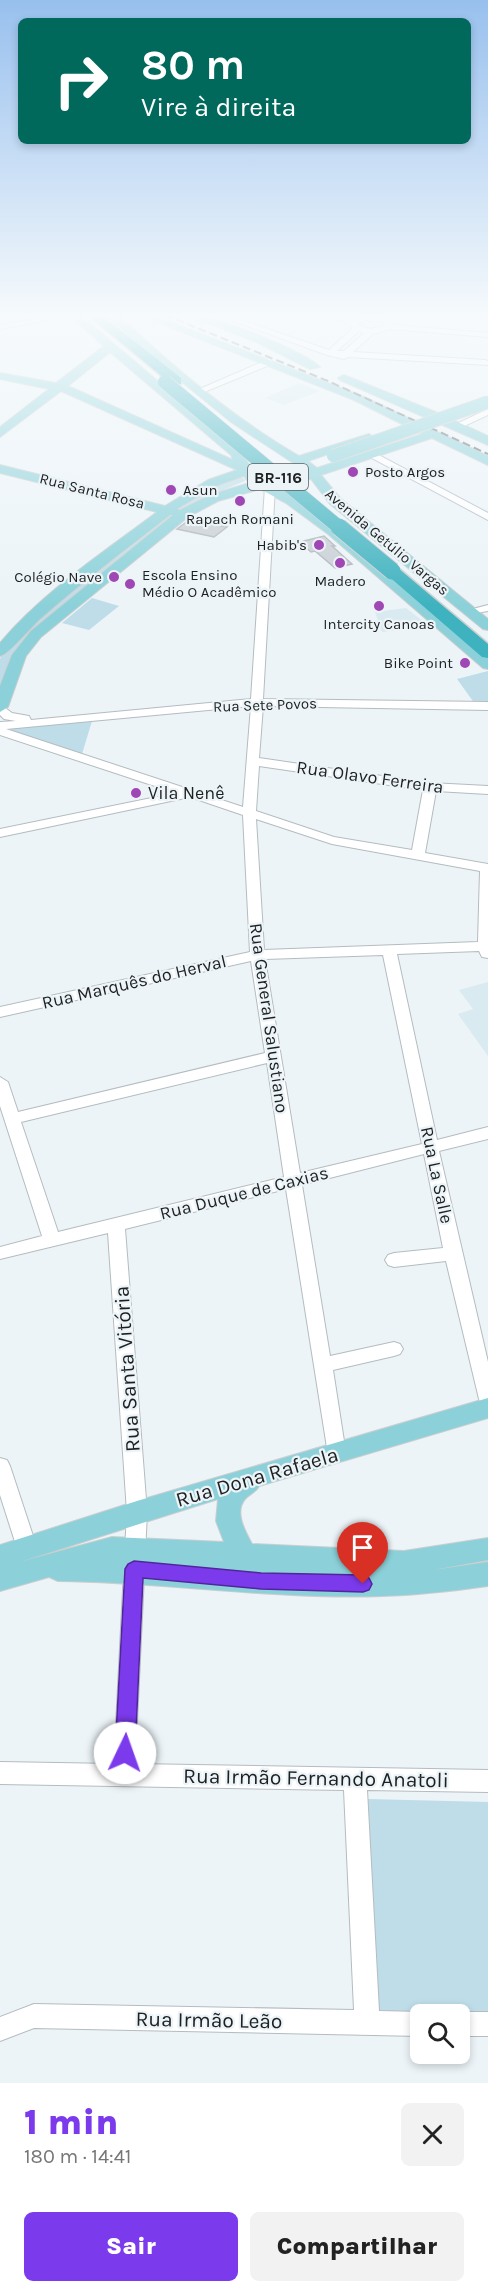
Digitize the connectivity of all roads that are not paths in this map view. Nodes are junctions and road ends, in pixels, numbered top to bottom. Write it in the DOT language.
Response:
graph roads {
  1 [pos="26,412"];
  2 [pos="115,412"];
  3 [pos="188,412"];
  4 [pos="207,412"];
  5 [pos="228,412"];
  6 [pos="387,412"];
  7 [pos="429,412"];
  8 [pos="460,412"];
  9 [pos="472,412"];
  10 [pos="488,412"];
  11 [pos="446,420"];
  12 [pos="469,420"];
  13 [pos="412,424"];
  14 [pos="0,433"];
  15 [pos="433,434"];
  16 [pos="488,441"];
  17 [pos="271,445"];
  18 [pos="235,453"];
  19 [pos="373,455"];
  20 [pos="336,458"];
  21 [pos="297,461"];
  22 [pos="488,461"];
  23 [pos="0,469"];
  24 [pos="248,471"];
  25 [pos="314,473"];
  26 [pos="266,486"];
  27 [pos="327,493"];
  28 [pos="291,500"];
  29 [pos="271,506"];
  30 [pos="173,514"];
  31 [pos="488,517"];
  32 [pos="397,569"];
  33 [pos="488,608"];
  34 [pos="470,611"];
  35 [pos="485,632"];
  36 [pos="0,652"];
  37 [pos="487,660"];
  38 [pos="258,702"];
  39 [pos="488,706"];
  40 [pos="0,708"];
  41 [pos="43,722"];
  42 [pos="0,726"];
  43 [pos="0,730"];
  44 [pos="253,761"];
  45 [pos="430,787"];
  46 [pos="488,790"];
  47 [pos="190,794"];
  48 [pos="249,813"];
  49 [pos="0,833"];
  50 [pos="418,856"];
  51 [pos="488,868"];
  52 [pos="487,949"];
  53 [pos="389,950"];
  54 [pos="257,955"];
  55 [pos="0,1012"];
  56 [pos="273,1056"];
  57 [pos="0,1082"];
  58 [pos="12,1119"];
  59 [pos="488,1133"];
  60 [pos="431,1147"];
  61 [pos="292,1181"];
  62 [pos="116,1225"];
  63 [pos="52,1240"];
  64 [pos="0,1253"];
  65 [pos="453,1254"];
  66 [pos="394,1260"];
  67 [pos="394,1348"];
  68 [pos="323,1365"];
  69 [pos="488,1399"];
  70 [pos="488,1408"];
  71 [pos="337,1454"];
  72 [pos="0,1466"];
  73 [pos="254,1479"];
  74 [pos="137,1512"];
  75 [pos="488,1549"];
  76 [pos="245,1555"];
  77 [pos="0,1557"];
  78 [pos="27,1559"];
  79 [pos="135,1559"];
  80 [pos="488,1574"];
  81 [pos="0,1579"];
  82 [pos="261,1581"];
  83 [pos="0,1773"];
  84 [pos="124,1775"];
  85 [pos="355,1779"];
  86 [pos="488,1781"];
  87 [pos="368,2023"];
  88 [pos="410,2024"];
  89 [pos="470,2024"];
  90 [pos="488,2024"];
  91 [pos="0,2028"];
  1 -- 14 [label="main road"];
  2 -- 24 [label="main road"];
  3 -- 18 [label="main road, Avenida Getúlio Vargas"];
  4 -- 32 [label="highway, BR-116, bridge"];
  5 -- 17 [label="main road, Avenida Getúlio Vargas"];
  6 -- 13 [label="main road"];
  7 -- 11 [label="main road"];
  8 -- 20 [label="main road, bridge"];
  9 -- 20 [label="main road"];
  10 -- 12 [label="street"];
  11 -- 12 [label="main road"];
  11 -- 16 [label="main road"];
  13 -- 15 [label="main road"];
  13 -- 21 [label="main road"];
  15 -- 19 [label="main road"];
  15 -- 22 [label="main road"];
  17 -- 18 [label="main road"];
  17 -- 21 [label="main road, Avenida Getúlio Vargas"];
  18 -- 24 [label="main road, Avenida Getúlio Vargas"];
  19 -- 25 [label="main road"];
  19 -- 31 [label="street"];
  20 -- 21 [label="main road"];
  20 -- 25 [label="main road"];
  21 -- 24 [label="main road"];
  21 -- 25 [label="main road, Avenida Getúlio Vargas"];
  23 -- 30 [label="main road, Rua Santa Rosa"];
  24 -- 26 [label="main road, Avenida Getúlio Vargas"];
  24 -- 30 [label="main road"];
  25 -- 26 [label="main road"];
  25 -- 27 [label="main road, Avenida Getúlio Vargas"];
  26 -- 28 [label="main road, Avenida Getúlio Vargas"];
  26 -- 29 [label="street, Rua General Salustiano"];
  26 -- 30 [label="main road"];
  27 -- 28 [label="main road"];
  27 -- 34 [label="main road, Avenida Getúlio Vargas"];
  28 -- 29 [label="street"];
  28 -- 37 [label="main road, Avenida Getúlio Vargas"];
  29 -- 38 [label="street, Rua General Salustiano"];
  30 -- 36 [label="main road"];
  30 -- 40 [label="main road"];
  32 -- 35 [label="highway, BR-116"];
  32 -- 37 [label="highway, BR-116"];
  33 -- 34 [label="street"];
  34 -- 35 [label="main road, Avenida Getúlio Vargas"];
  38 -- 39 [label="street, Rua Sete Povos"];
  38 -- 41 [label="street, Rua Sete Povos"];
  38 -- 44 [label="street, Rua General Salustiano"];
  40 -- 41 [label="street, Rua Sete Povos"];
  41 -- 42 [label="street, Rua Sete Povos"];
  43 -- 47 [label="street"];
  44 -- 45 [label="street, Rua Olavo Ferreira"];
  44 -- 48 [label="street, Rua General Salustiano"];
  45 -- 46 [label="street, Rua Olavo Ferreira"];
  45 -- 50 [label="street"];
  47 -- 48 [label="street"];
  47 -- 49 [label="street"];
  48 -- 50 [label="street"];
  48 -- 54 [label="street, Rua General Salustiano"];
  50 -- 51 [label="street"];
  51 -- 52 [label="street"];
  52 -- 53 [label="street, Rua Marquês do Herval"];
  53 -- 54 [label="street, Rua Marquês do Herval"];
  53 -- 60 [label="street, Rua La Salle"];
  54 -- 55 [label="street, Rua Marquês do Herval"];
  54 -- 56 [label="street, Rua General Salustiano"];
  56 -- 58 [label="street"];
  56 -- 61 [label="street, Rua General Salustiano"];
  57 -- 58 [label="street"];
  58 -- 63 [label="street"];
  59 -- 60 [label="street, Rua Duque de Caxias"];
  60 -- 61 [label="street, Rua Duque de Caxias"];
  60 -- 65 [label="street, Rua La Salle"];
  61 -- 62 [label="street, Rua Duque de Caxias"];
  61 -- 68 [label="street, Rua General Salustiano"];
  62 -- 63 [label="street, Rua Duque de Caxias"];
  62 -- 74 [label="street, Rua Santa Vitória"];
  63 -- 64 [label="street, Rua Duque de Caxias"];
  65 -- 66 [label="street"];
  65 -- 69 [label="street, Rua La Salle"];
  67 -- 68 [label="street"];
  68 -- 71 [label="street, Rua General Salustiano"];
  70 -- 71 [label="main road, Rua Dona Rafaela"];
  71 -- 73 [label="main road, Rua Dona Rafaela"];
  72 -- 78 [label="street"];
  73 -- 74 [label="main road, Rua Dona Rafaela"];
  73 -- 76 [label="main road"];
  74 -- 78 [label="main road, Rua Dona Rafaela"];
  74 -- 79 [label="street, Rua Santa Vitória"];
  75 -- 76 [label="main road"];
  76 -- 79 [label="main road"];
  76 -- 82 [label="main road"];
  77 -- 78 [label="main road"];
  78 -- 79 [label="main road"];
  78 -- 81 [label="main road"];
  79 -- 82 [label="main road"];
  79 -- 84 [label="street, Rua Santa Vitória"];
  80 -- 82 [label="main road"];
  83 -- 84 [label="street, Rua Irmão Fernando Anatoli"];
  84 -- 85 [label="street, Rua Irmão Fernando Anatoli"];
  85 -- 86 [label="street, Rua Irmão Fernando Anatoli"];
  85 -- 87 [label="street"];
  87 -- 88 [label="street, Rua Irmão Leão"];
  87 -- 91 [label="street, Rua Irmão Leão"];
  89 -- 90 [label="street"];
}
